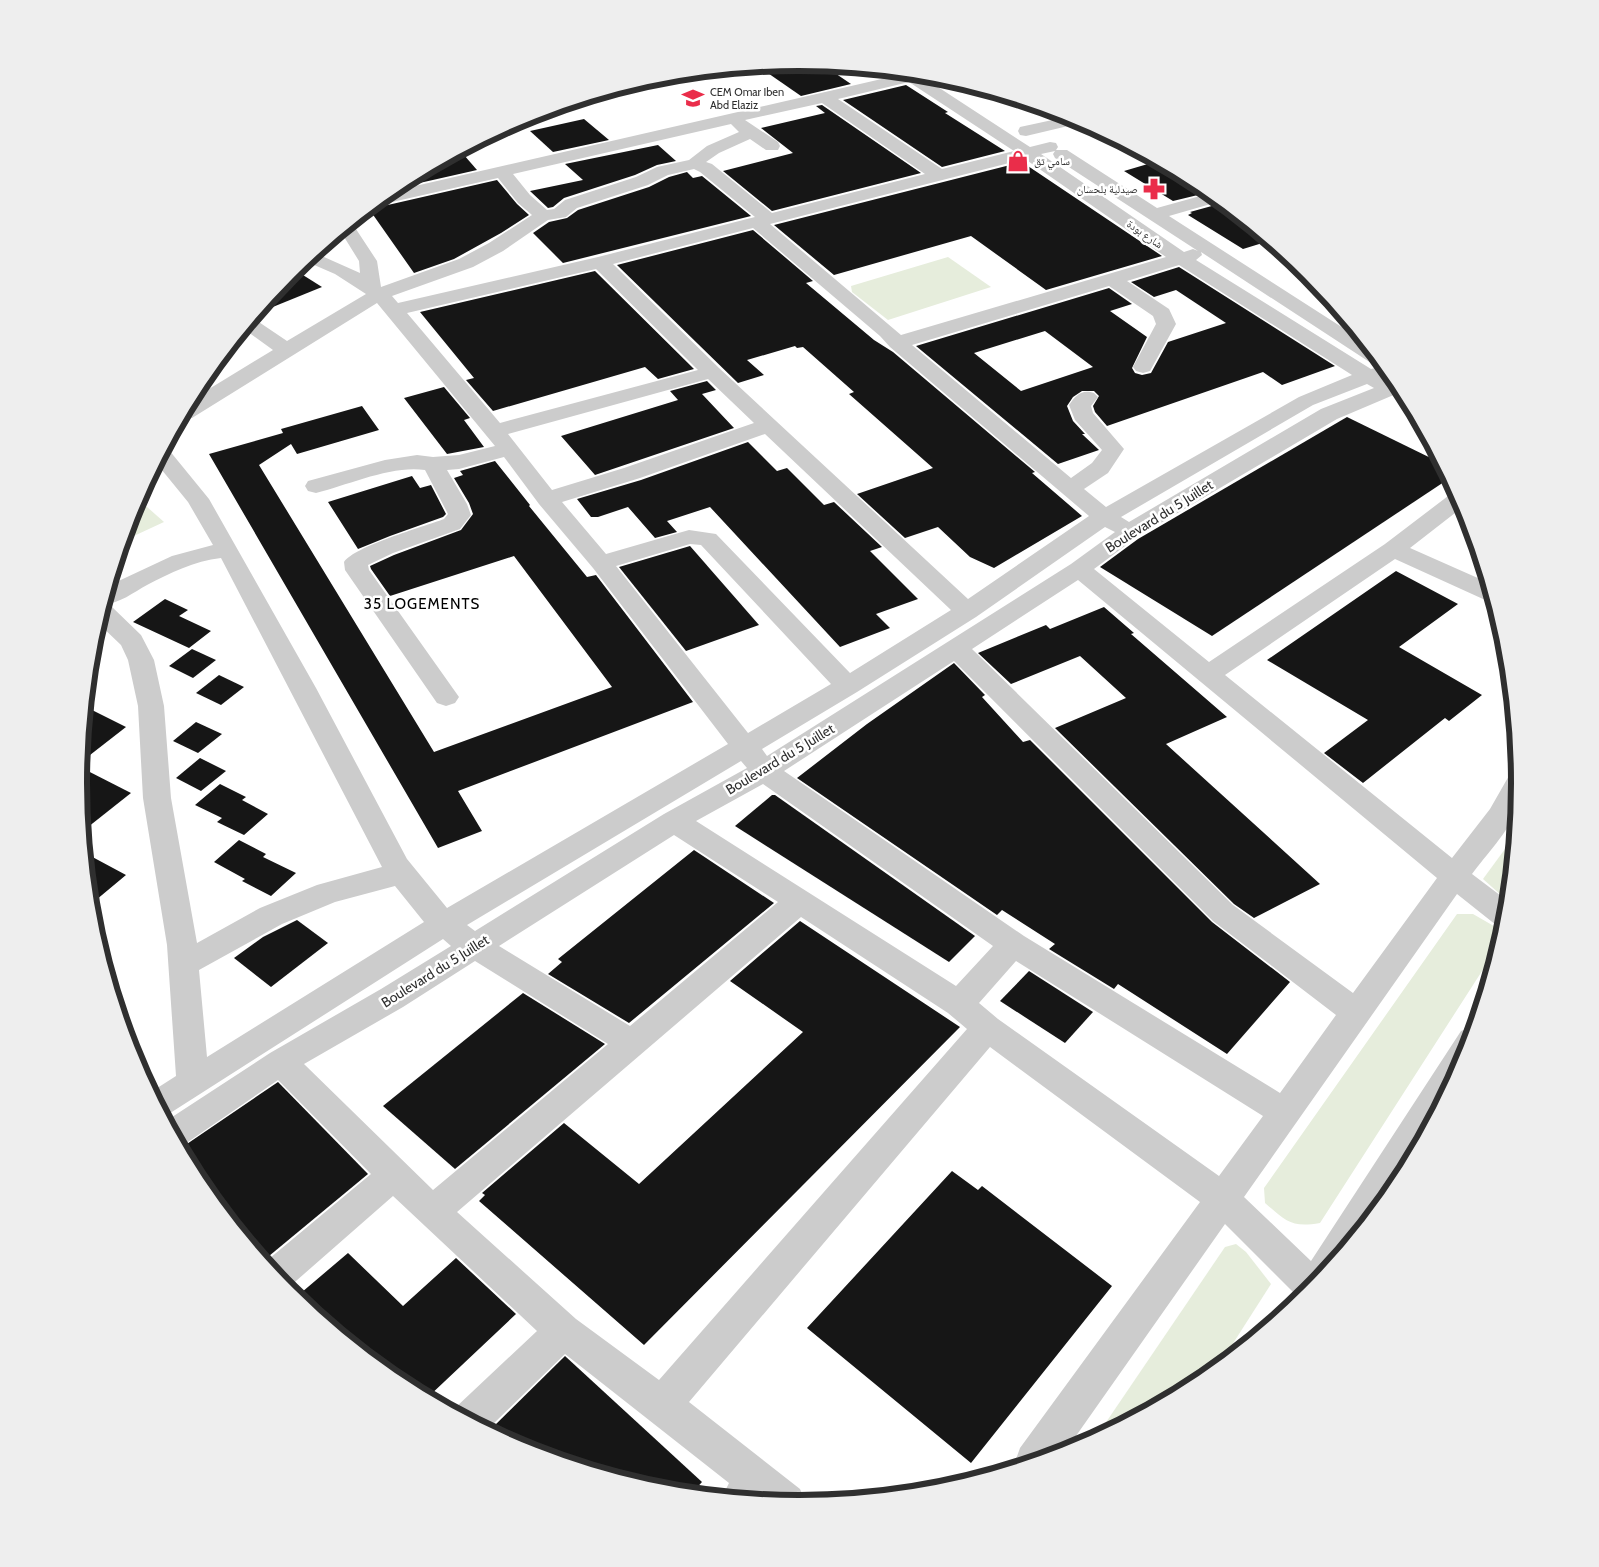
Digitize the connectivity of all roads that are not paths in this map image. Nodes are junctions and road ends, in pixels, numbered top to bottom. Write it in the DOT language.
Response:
graph roads {
  1 [pos="897,78"];
  2 [pos="918,82"];
  3 [pos="965,91"];
  4 [pos="826,98"];
  5 [pos="771,109"];
  6 [pos="1065,122"];
  7 [pos="745,128"];
  8 [pos="1026,131"];
  9 [pos="772,146"];
  10 [pos="1050,147"];
  11 [pos="1028,153"];
  12 [pos="695,164"];
  13 [pos="663,171"];
  14 [pos="502,172"];
  15 [pos="939,176"];
  16 [pos="397,196"];
  17 [pos="1208,200"];
  18 [pos="1155,214"];
  19 [pos="544,216"];
  20 [pos="763,221"];
  21 [pos="350,232"];
  22 [pos="1211,250"];
  23 [pos="1180,258"];
  24 [pos="318,260"];
  25 [pos="600,262"];
  26 [pos="1112,279"];
  27 [pos="382,297"];
  28 [pos="254,326"];
  29 [pos="897,343"];
  30 [pos="286,350"];
  31 [pos="1143,367"];
  32 [pos="712,372"];
  33 [pos="1380,372"];
  34 [pos="1384,377"];
  35 [pos="1387,381"];
  36 [pos="1387,381"];
  37 [pos="1087,397"];
  38 [pos="196,405"];
  39 [pos="769,425"];
  40 [pos="495,431"];
  41 [pos="509,449"];
  42 [pos="165,460"];
  43 [pos="433,464"];
  44 [pos="316,486"];
  45 [pos="1069,488"];
  46 [pos="547,499"];
  47 [pos="1454,503"];
  48 [pos="1104,517"];
  49 [pos="1129,532"];
  50 [pos="1394,549"];
  51 [pos="228,550"];
  52 [pos="601,563"];
  53 [pos="1079,569"];
  54 [pos="1485,591"];
  55 [pos="114,593"];
  56 [pos="967,611"];
  57 [pos="108,617"];
  58 [pos="958,649"];
  59 [pos="1209,674"];
  60 [pos="848,686"];
  61 [pos="446,698"];
  62 [pos="746,747"];
  63 [pos="764,771"];
  64 [pos="1511,796"];
  65 [pos="674,821"];
  66 [pos="401,872"];
  67 [pos="1454,876"];
  68 [pos="800,902"];
  69 [pos="1500,911"];
  70 [pos="444,924"];
  71 [pos="1013,944"];
  72 [pos="474,946"];
  73 [pos="184,964"];
  74 [pos="959,1004"];
  75 [pos="1356,1013"];
  76 [pos="987,1028"];
  77 [pos="632,1043"];
  78 [pos="281,1062"];
  79 [pos="193,1081"];
  80 [pos="163,1102"];
  81 [pos="1285,1112"];
  82 [pos="1426,1122"];
  83 [pos="178,1131"];
  84 [pos="394,1175"];
  85 [pos="1223,1199"];
  86 [pos="432,1212"];
  87 [pos="1346,1240"];
  88 [pos="281,1271"];
  89 [pos="1308,1281"];
  90 [pos="563,1331"];
  91 [pos="662,1405"];
  92 [pos="474,1417"];
  93 [pos="1040,1454"];
  94 [pos="761,1494"];
  1 -- 4 [label="street"];
  2 -- 11 [label="street, شارع بودة"];
  3 -- 8 [label="street, شارع بودة"];
  4 -- 5 [label="street"];
  4 -- 15 [label="street"];
  5 -- 7 [label="street"];
  5 -- 14 [label="street"];
  6 -- 8 [label="street"];
  7 -- 9 [label="street"];
  7 -- 12 [label="street"];
  7 -- 13 [label="street"];
  8 -- 10 [label="street, شارع بودة"];
  10 -- 11 [label="street"];
  10 -- 18 [label="street, شارع بودة"];
  11 -- 15 [label="street"];
  11 -- 23 [label="street, شارع بودة"];
  12 -- 13 [label="street"];
  12 -- 20 [label="street"];
  13 -- 19 [label="street"];
  14 -- 16 [label="street"];
  14 -- 19 [label="street"];
  15 -- 20 [label="street"];
  17 -- 18 [label="street"];
  18 -- 22 [label="street, شارع بودة"];
  19 -- 27 [label="street"];
  20 -- 25 [label="street"];
  20 -- 29 [label="street"];
  21 -- 27 [label="street"];
  22 -- 23 [label="street"];
  22 -- 33 [label="street, شارع بودة"];
  23 -- 26 [label="street"];
  23 -- 34 [label="street, شارع بودة"];
  24 -- 27 [label="street"];
  25 -- 27 [label="street"];
  25 -- 32 [label="street"];
  26 -- 29 [label="street"];
  26 -- 31 [label="street"];
  27 -- 30 [label="street"];
  27 -- 40 [label="street"];
  28 -- 30 [label="street"];
  29 -- 45 [label="street"];
  30 -- 38 [label="street"];
  32 -- 39 [label="street"];
  32 -- 40 [label="street"];
  35 -- 48 [label="street"];
  36 -- 49 [label="street, Boulevard du 5 Juillet"];
  37 -- 45 [label="street"];
  39 -- 46 [label="street"];
  39 -- 56 [label="street"];
  40 -- 41 [label="street"];
  41 -- 43 [label="street"];
  41 -- 46 [label="street"];
  42 -- 51 [label="street"];
  43 -- 44 [label="street"];
  43 -- 61 [label="street"];
  45 -- 48 [label="street"];
  46 -- 52 [label="street"];
  47 -- 50 [label="street"];
  48 -- 49 [label="street"];
  48 -- 56 [label="street"];
  49 -- 53 [label="street, Boulevard du 5 Juillet"];
  50 -- 54 [label="street"];
  50 -- 59 [label="street"];
  51 -- 55 [label="street"];
  51 -- 66 [label="street"];
  52 -- 60 [label="street"];
  52 -- 62 [label="street"];
  53 -- 58 [label="street, Boulevard du 5 Juillet"];
  53 -- 59 [label="street"];
  56 -- 60 [label="street"];
  57 -- 73 [label="street"];
  58 -- 63 [label="street, Boulevard du 5 Juillet"];
  58 -- 75 [label="street"];
  59 -- 67 [label="street"];
  60 -- 62 [label="street"];
  62 -- 63 [label="street"];
  62 -- 70 [label="street"];
  63 -- 65 [label="street, Boulevard du 5 Juillet"];
  63 -- 71 [label="street"];
  64 -- 67 [label="street"];
  65 -- 68 [label="street"];
  65 -- 72 [label="street, Boulevard du 5 Juillet"];
  66 -- 70 [label="street"];
  66 -- 73 [label="street"];
  67 -- 69 [label="street"];
  67 -- 75 [label="street"];
  68 -- 74 [label="street"];
  68 -- 77 [label="street"];
  70 -- 72 [label="street"];
  70 -- 79 [label="street"];
  71 -- 74 [label="street"];
  71 -- 81 [label="street"];
  72 -- 77 [label="street"];
  72 -- 78 [label="street, Boulevard du 5 Juillet"];
  73 -- 79 [label="street"];
  74 -- 76 [label="street"];
  75 -- 81 [label="street"];
  76 -- 85 [label="street"];
  76 -- 91 [label="street"];
  77 -- 86 [label="street"];
  78 -- 83 [label="street, Boulevard du 5 Juillet"];
  78 -- 84 [label="street"];
  79 -- 80 [label="street"];
  81 -- 85 [label="street"];
  82 -- 87 [label="street"];
  84 -- 86 [label="street"];
  84 -- 88 [label="street"];
  85 -- 89 [label="street"];
  85 -- 93 [label="street"];
  86 -- 90 [label="street"];
  90 -- 91 [label="street"];
  90 -- 92 [label="street"];
  91 -- 94 [label="street"];
}
